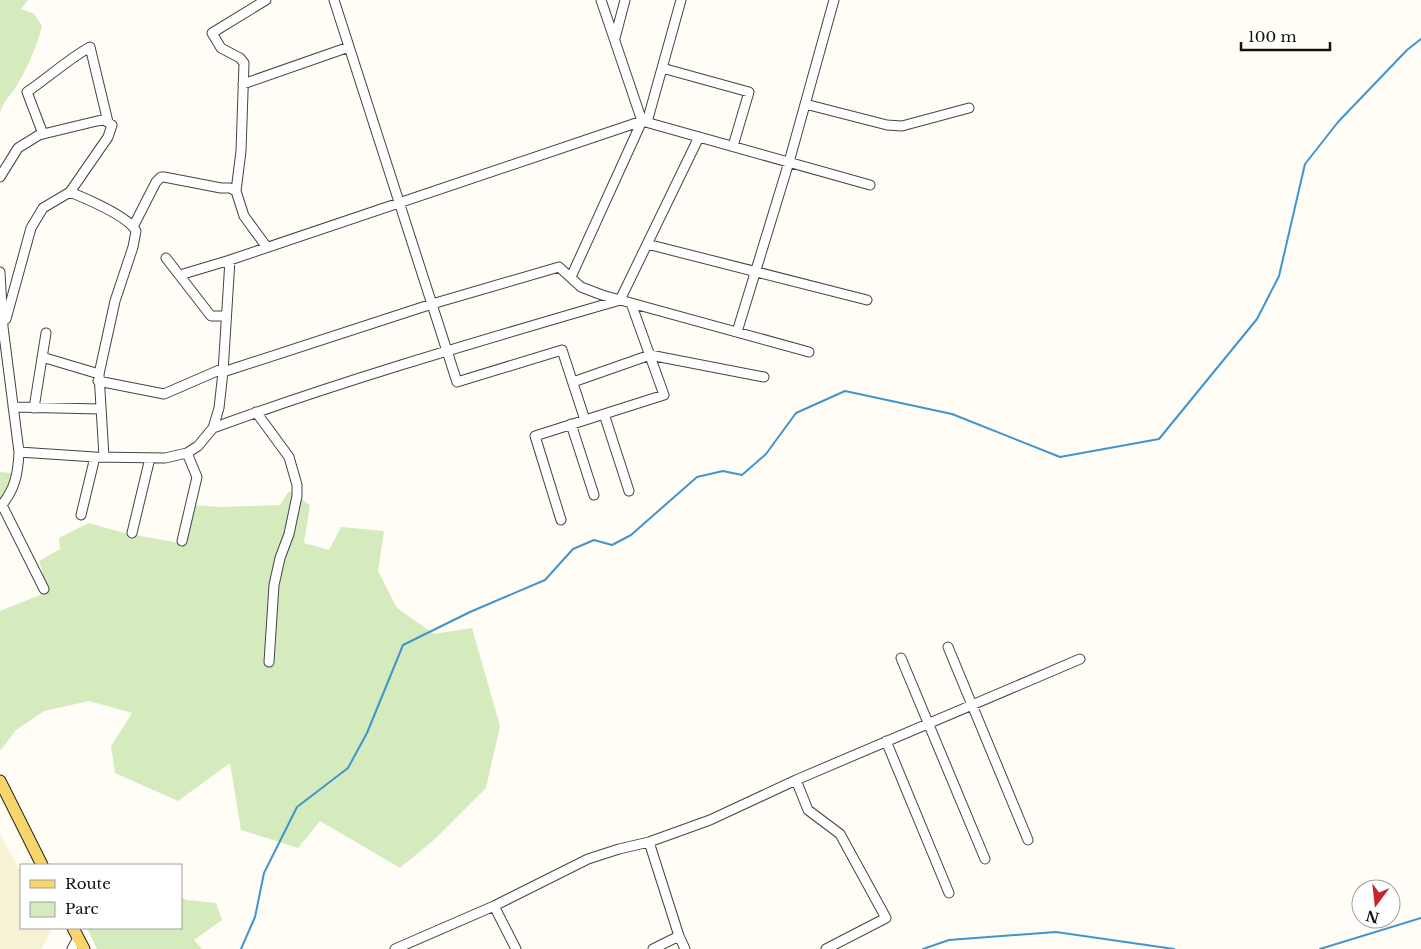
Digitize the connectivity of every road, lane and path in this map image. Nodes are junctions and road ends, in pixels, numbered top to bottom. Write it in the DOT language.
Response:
graph roads {
  1 [pos="266,0"];
  2 [pos="334,0"];
  3 [pos="602,0"];
  4 [pos="625,0"];
  5 [pos="681,0"];
  6 [pos="834,0"];
  7 [pos="615,40"];
  8 [pos="349,47"];
  9 [pos="662,68"];
  10 [pos="243,84"];
  11 [pos="805,104"];
  12 [pos="969,108"];
  13 [pos="644,121"];
  14 [pos="108,122"];
  15 [pos="43,134"];
  16 [pos="699,137"];
  17 [pos="733,146"];
  18 [pos="789,162"];
  19 [pos="0,177"];
  20 [pos="870,185"];
  21 [pos="236,191"];
  22 [pos="70,192"];
  23 [pos="400,203"];
  24 [pos="133,227"];
  25 [pos="647,244"];
  26 [pos="266,246"];
  27 [pos="166,258"];
  28 [pos="230,260"];
  29 [pos="755,271"];
  30 [pos="0,272"];
  31 [pos="180,275"];
  32 [pos="571,277"];
  33 [pos="620,300"];
  34 [pos="867,300"];
  35 [pos="631,303"];
  36 [pos="432,304"];
  37 [pos="226,316"];
  38 [pos="3,328"];
  39 [pos="736,332"];
  40 [pos="46,334"];
  41 [pos="447,350"];
  42 [pos="809,352"];
  43 [pos="650,355"];
  44 [pos="42,357"];
  45 [pos="223,370"];
  46 [pos="98,377"];
  47 [pos="764,378"];
  48 [pos="572,382"];
  49 [pos="13,407"];
  50 [pos="34,408"];
  51 [pos="100,409"];
  52 [pos="256,412"];
  53 [pos="604,414"];
  54 [pos="585,420"];
  55 [pos="571,424"];
  56 [pos="213,428"];
  57 [pos="19,452"];
  58 [pos="187,453"];
  59 [pos="100,457"];
  60 [pos="150,458"];
  61 [pos="629,491"];
  62 [pos="594,495"];
  63 [pos="1,506"];
  64 [pos="81,515"];
  65 [pos="561,520"];
  66 [pos="132,532"];
  67 [pos="182,541"];
  68 [pos="44,589"];
  69 [pos="948,647"];
  70 [pos="901,658"];
  71 [pos="1080,659"];
  72 [pos="269,662"];
  73 [pos="972,705"];
  74 [pos="928,723"];
  75 [pos="886,741"];
  76 [pos="796,780"];
  77 [pos="0,781"];
  78 [pos="1028,840"];
  79 [pos="649,842"];
  80 [pos="985,859"];
  81 [pos="42,864"];
  82 [pos="949,893"];
  83 [pos="494,906"];
  84 [pos="76,933"];
  85 [pos="679,936"];
  86 [pos="72,949"];
  87 [pos="84,949"];
  88 [pos="396,949"];
  89 [pos="516,949"];
  90 [pos="653,949"];
  91 [pos="685,949"];
  92 [pos="826,949"];
  1 -- 10 [label="street"];
  2 -- 8 [label="street"];
  3 -- 7 [label="street"];
  4 -- 7 [label="street"];
  5 -- 9 [label="street"];
  6 -- 11 [label="street"];
  7 -- 13 [label="street"];
  8 -- 10 [label="street"];
  8 -- 23 [label="street"];
  9 -- 13 [label="street"];
  9 -- 17 [label="street"];
  10 -- 21 [label="street"];
  11 -- 12 [label="street"];
  11 -- 18 [label="street"];
  13 -- 16 [label="street"];
  13 -- 23 [label="street"];
  13 -- 32 [label="street"];
  14 -- 15 [label="street"];
  14 -- 15 [label="street"];
  14 -- 22 [label="street"];
  15 -- 19 [label="street"];
  16 -- 17 [label="street"];
  16 -- 25 [label="street"];
  17 -- 18 [label="street"];
  18 -- 20 [label="street"];
  18 -- 29 [label="street"];
  21 -- 24 [label="street"];
  21 -- 26 [label="street"];
  22 -- 24 [label="street"];
  22 -- 38 [label="street"];
  23 -- 26 [label="street"];
  23 -- 36 [label="street"];
  24 -- 46 [label="street"];
  25 -- 29 [label="street"];
  25 -- 33 [label="street"];
  26 -- 28 [label="street"];
  27 -- 31 [label="street"];
  28 -- 31 [label="street"];
  28 -- 37 [label="street"];
  29 -- 34 [label="street"];
  29 -- 39 [label="street"];
  30 -- 38 [label="street"];
  31 -- 37 [label="street"];
  32 -- 33 [label="street"];
  32 -- 36 [label="street"];
  33 -- 35 [label="street"];
  33 -- 41 [label="street"];
  35 -- 39 [label="street"];
  35 -- 43 [label="street"];
  36 -- 41 [label="street"];
  36 -- 45 [label="street"];
  37 -- 45 [label="street"];
  38 -- 49 [label="street"];
  39 -- 42 [label="street"];
  40 -- 44 [label="street"];
  41 -- 48 [label="street"];
  41 -- 52 [label="street"];
  43 -- 47 [label="street"];
  43 -- 48 [label="street"];
  43 -- 53 [label="street"];
  44 -- 46 [label="street"];
  44 -- 50 [label="street"];
  45 -- 46 [label="street"];
  45 -- 56 [label="street"];
  46 -- 51 [label="street"];
  48 -- 54 [label="street"];
  49 -- 50 [label="street"];
  49 -- 57 [label="street"];
  50 -- 51 [label="street"];
  51 -- 59 [label="street"];
  52 -- 56 [label="street"];
  52 -- 72 [label="street"];
  53 -- 54 [label="street"];
  53 -- 61 [label="street"];
  54 -- 55 [label="street"];
  55 -- 62 [label="street"];
  55 -- 65 [label="street"];
  56 -- 58 [label="street"];
  57 -- 59 [label="street"];
  57 -- 63 [label="street"];
  58 -- 60 [label="street"];
  58 -- 67 [label="street"];
  59 -- 60 [label="street"];
  59 -- 64 [label="street"];
  60 -- 66 [label="street"];
  63 -- 68 [label="street"];
  69 -- 73 [label="street"];
  70 -- 74 [label="street"];
  71 -- 73 [label="street"];
  73 -- 74 [label="street"];
  73 -- 78 [label="street"];
  74 -- 75 [label="street"];
  74 -- 80 [label="street"];
  75 -- 76 [label="street"];
  75 -- 82 [label="street"];
  76 -- 79 [label="street"];
  76 -- 92 [label="street"];
  77 -- 81 [label="main road"];
  79 -- 83 [label="street"];
  79 -- 85 [label="street"];
  83 -- 88 [label="street"];
  83 -- 89 [label="street"];
  84 -- 86 [label="street"];
  84 -- 87 [label="main road"];
  85 -- 90 [label="street"];
  85 -- 91 [label="street"];
}
